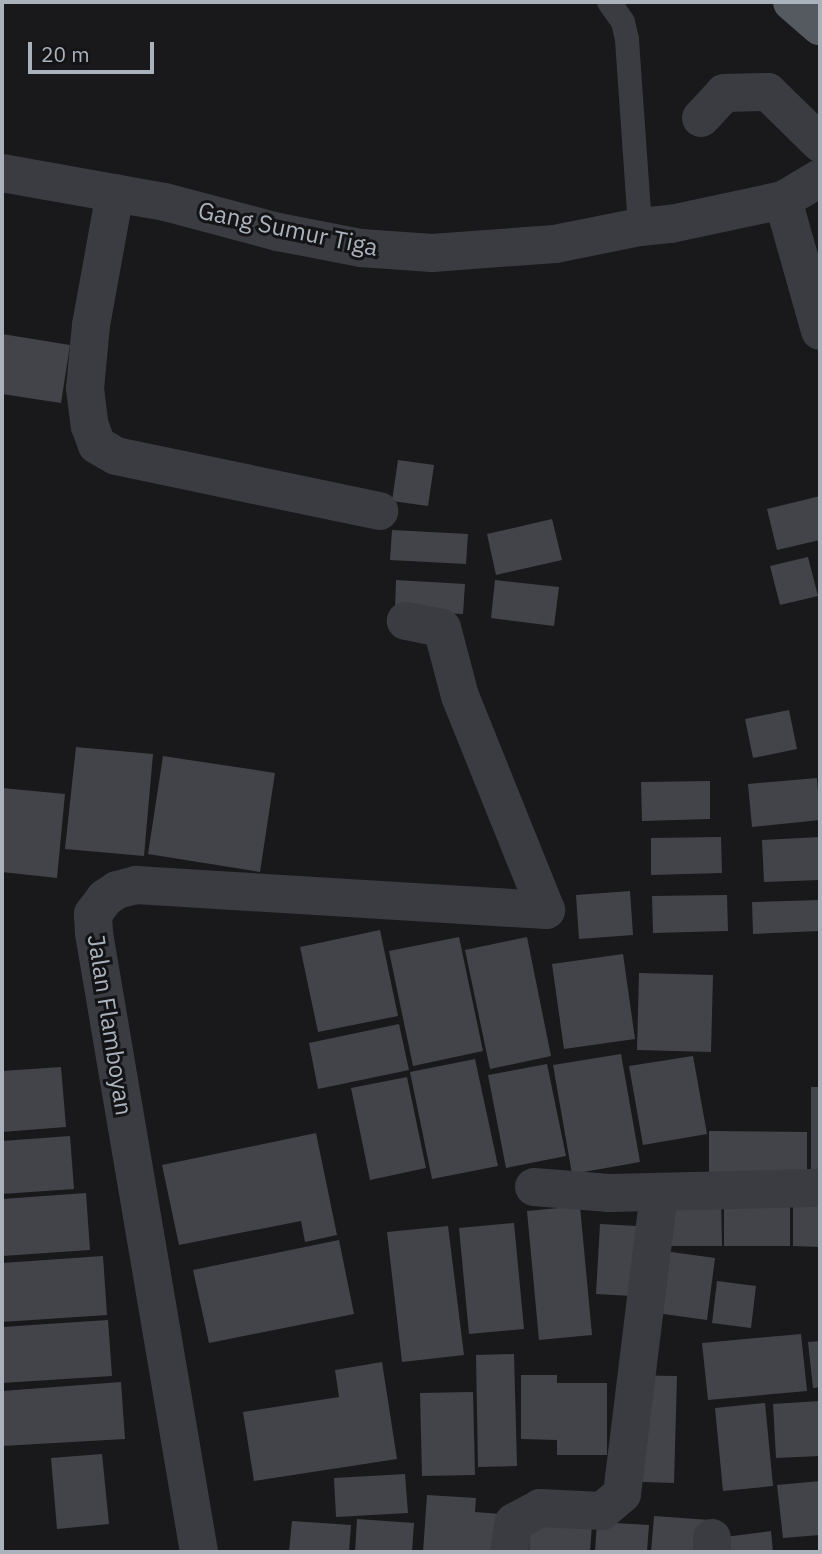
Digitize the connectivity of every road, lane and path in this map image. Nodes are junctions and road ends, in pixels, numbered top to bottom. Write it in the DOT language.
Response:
graph roads {
  1 [pos="609,2"];
  2 [pos="792,2"];
  3 [pos="820,26"];
  4 [pos="701,118"];
  5 [pos="820,143"];
  6 [pos="2,173"];
  7 [pos="820,178"];
  8 [pos="115,193"];
  9 [pos="783,200"];
  10 [pos="640,227"];
  11 [pos="820,331"];
  12 [pos="379,511"];
  13 [pos="405,621"];
  14 [pos="534,1187"];
  15 [pos="820,1188"];
  16 [pos="659,1192"];
  17 [pos="199,1552"];
  18 [pos="509,1552"];
  1 -- 10 [label="lane"];
  2 -- 3 [label="main road"];
  4 -- 5 [label="street"];
  6 -- 8 [label="street, Gang Sumur Tiga"];
  7 -- 9 [label="street, Gang Sumur Tiga"];
  8 -- 10 [label="street, Gang Sumur Tiga"];
  8 -- 12 [label="street"];
  9 -- 10 [label="street, Gang Sumur Tiga"];
  9 -- 11 [label="street"];
  13 -- 17 [label="street, Jalan Flamboyan"];
  14 -- 16 [label="street"];
  15 -- 16 [label="street"];
  16 -- 18 [label="street"];
}
